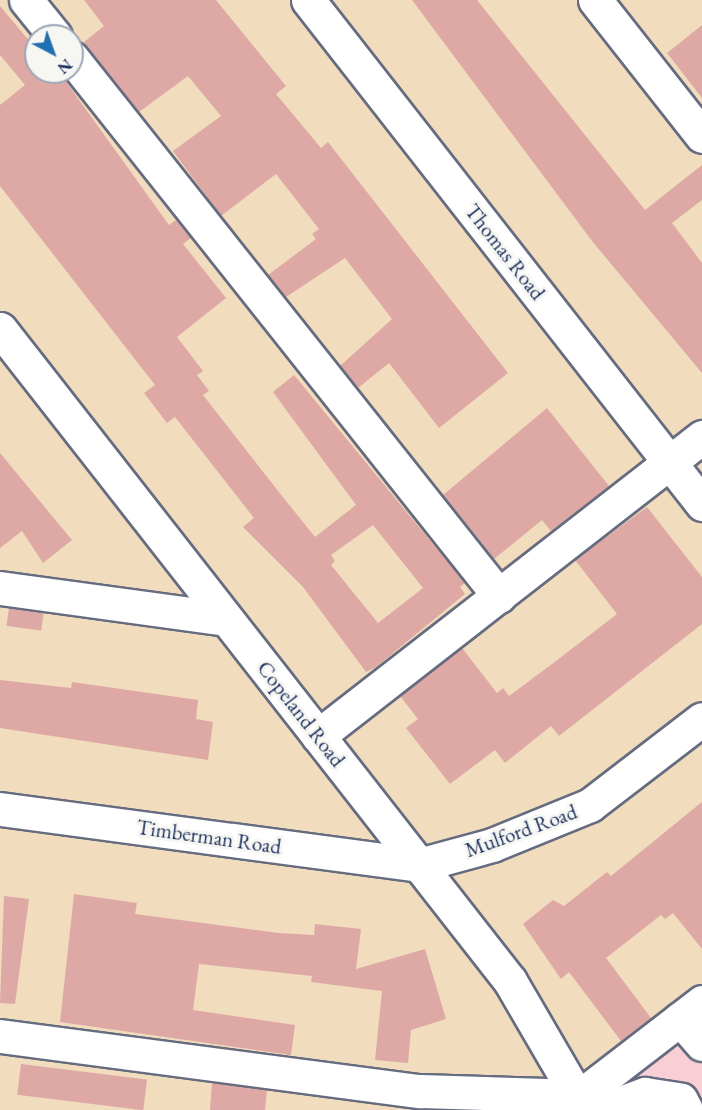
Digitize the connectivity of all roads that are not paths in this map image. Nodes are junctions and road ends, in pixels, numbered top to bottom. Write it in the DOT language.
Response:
graph roads {
  1 [pos="26,0"];
  2 [pos="308,0"];
  3 [pos="595,0"];
  4 [pos="45,24"];
  5 [pos="84,73"];
  6 [pos="702,136"];
  7 [pos="0,329"];
  8 [pos="702,437"];
  9 [pos="670,463"];
  10 [pos="702,504"];
  11 [pos="0,588"];
  12 [pos="499,596"];
  13 [pos="226,618"];
  14 [pos="702,719"];
  15 [pos="318,736"];
  16 [pos="0,809"];
  17 [pos="419,865"];
  18 [pos="691,1010"];
  19 [pos="0,1036"];
  20 [pos="702,1044"];
  21 [pos="593,1104"];
  22 [pos="686,1110"];
  1 -- 4 [label="street"];
  2 -- 9 [label="street, Thomas Road"];
  3 -- 6 [label="street"];
  5 -- 12 [label="street"];
  7 -- 13 [label="street, Copeland Road"];
  8 -- 9 [label="street"];
  9 -- 10 [label="street, Thomas Road"];
  9 -- 12 [label="street"];
  11 -- 13 [label="street"];
  12 -- 15 [label="street"];
  13 -- 15 [label="street, Copeland Road"];
  14 -- 17 [label="street, Mulford Road"];
  15 -- 17 [label="street, Copeland Road"];
  16 -- 17 [label="street, Timberman Road"];
  17 -- 21 [label="street, Copeland Road"];
  18 -- 20 [label="street"];
  18 -- 21 [label="street"];
  19 -- 21 [label="street"];
  21 -- 22 [label="street"];
}
